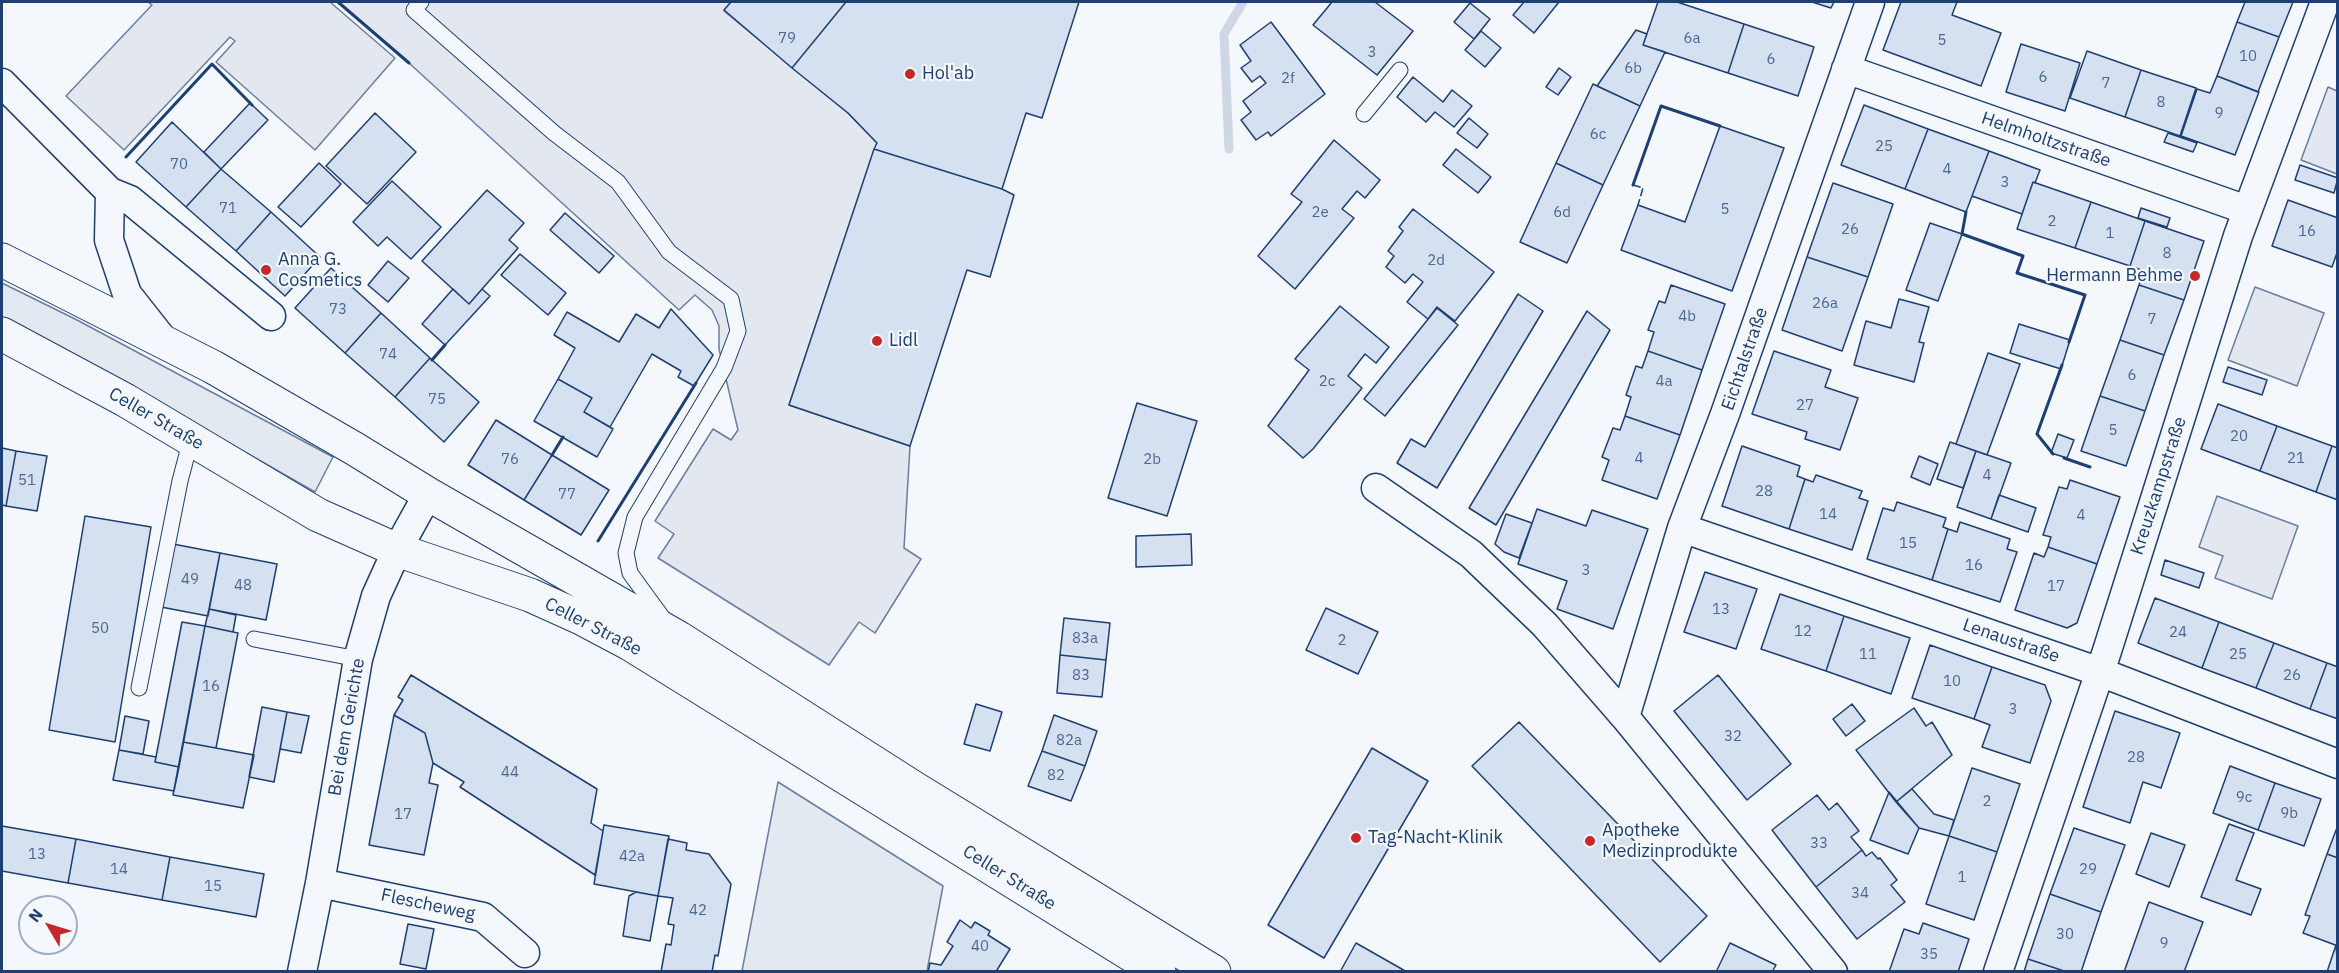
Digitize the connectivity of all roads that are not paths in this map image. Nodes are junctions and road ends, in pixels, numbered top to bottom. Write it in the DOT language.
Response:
graph roads {
  1 [pos="421,2"];
  2 [pos="1869,2"];
  3 [pos="2325,2"];
  4 [pos="1846,69"];
  5 [pos="1400,70"];
  6 [pos="2,83"];
  7 [pos="1364,114"];
  8 [pos="110,192"];
  9 [pos="2247,210"];
  10 [pos="2,260"];
  11 [pos="271,316"];
  12 [pos="2,334"];
  13 [pos="164,341"];
  14 [pos="191,439"];
  15 [pos="1376,488"];
  16 [pos="428,494"];
  17 [pos="1682,528"];
  18 [pos="397,550"];
  19 [pos="679,638"];
  20 [pos="254,639"];
  21 [pos="358,659"];
  22 [pos="2100,672"];
  23 [pos="139,688"];
  24 [pos="1625,717"];
  25 [pos="2337,764"];
  26 [pos="320,883"];
  27 [pos="525,953"];
  28 [pos="302,972"];
  29 [pos="1160,972"];
  30 [pos="1214,972"];
  31 [pos="1833,972"];
  32 [pos="1998,972"];
  1 -- 19 [label="lane"];
  2 -- 4 [label="street, Eichtalstraße"];
  3 -- 9 [label="street, Kreuzkampstraße"];
  4 -- 9 [label="street, Helmholtzstraße"];
  4 -- 17 [label="street, Eichtalstraße"];
  5 -- 7 [label="lane"];
  6 -- 8 [label="street"];
  8 -- 11 [label="street"];
  8 -- 13 [label="street, Celler Straße"];
  9 -- 22 [label="street, Kreuzkampstraße"];
  10 -- 13 [label="main road, Celler Straße"];
  12 -- 14 [label="main road, Celler Straße"];
  13 -- 16 [label="main road, Celler Straße"];
  14 -- 18 [label="main road, Celler Straße"];
  14 -- 23 [label="lane"];
  15 -- 24 [label="street"];
  16 -- 18 [label="street, Bei dem Gerichte"];
  16 -- 19 [label="main road, Celler Straße"];
  17 -- 22 [label="street, Lenaustraße"];
  17 -- 24 [label="street, Eichtalstraße"];
  18 -- 21 [label="street, Bei dem Gerichte"];
  18 -- 29 [label="main road, Celler Straße"];
  19 -- 30 [label="main road, Celler Straße"];
  20 -- 21 [label="lane"];
  21 -- 26 [label="street, Bei dem Gerichte"];
  22 -- 25 [label="street, Lenaustraße"];
  22 -- 32 [label="street, Kreuzkampstraße"];
  24 -- 31 [label="street"];
  26 -- 27 [label="street, Flescheweg"];
  26 -- 28 [label="street, Bei dem Gerichte"];
}
